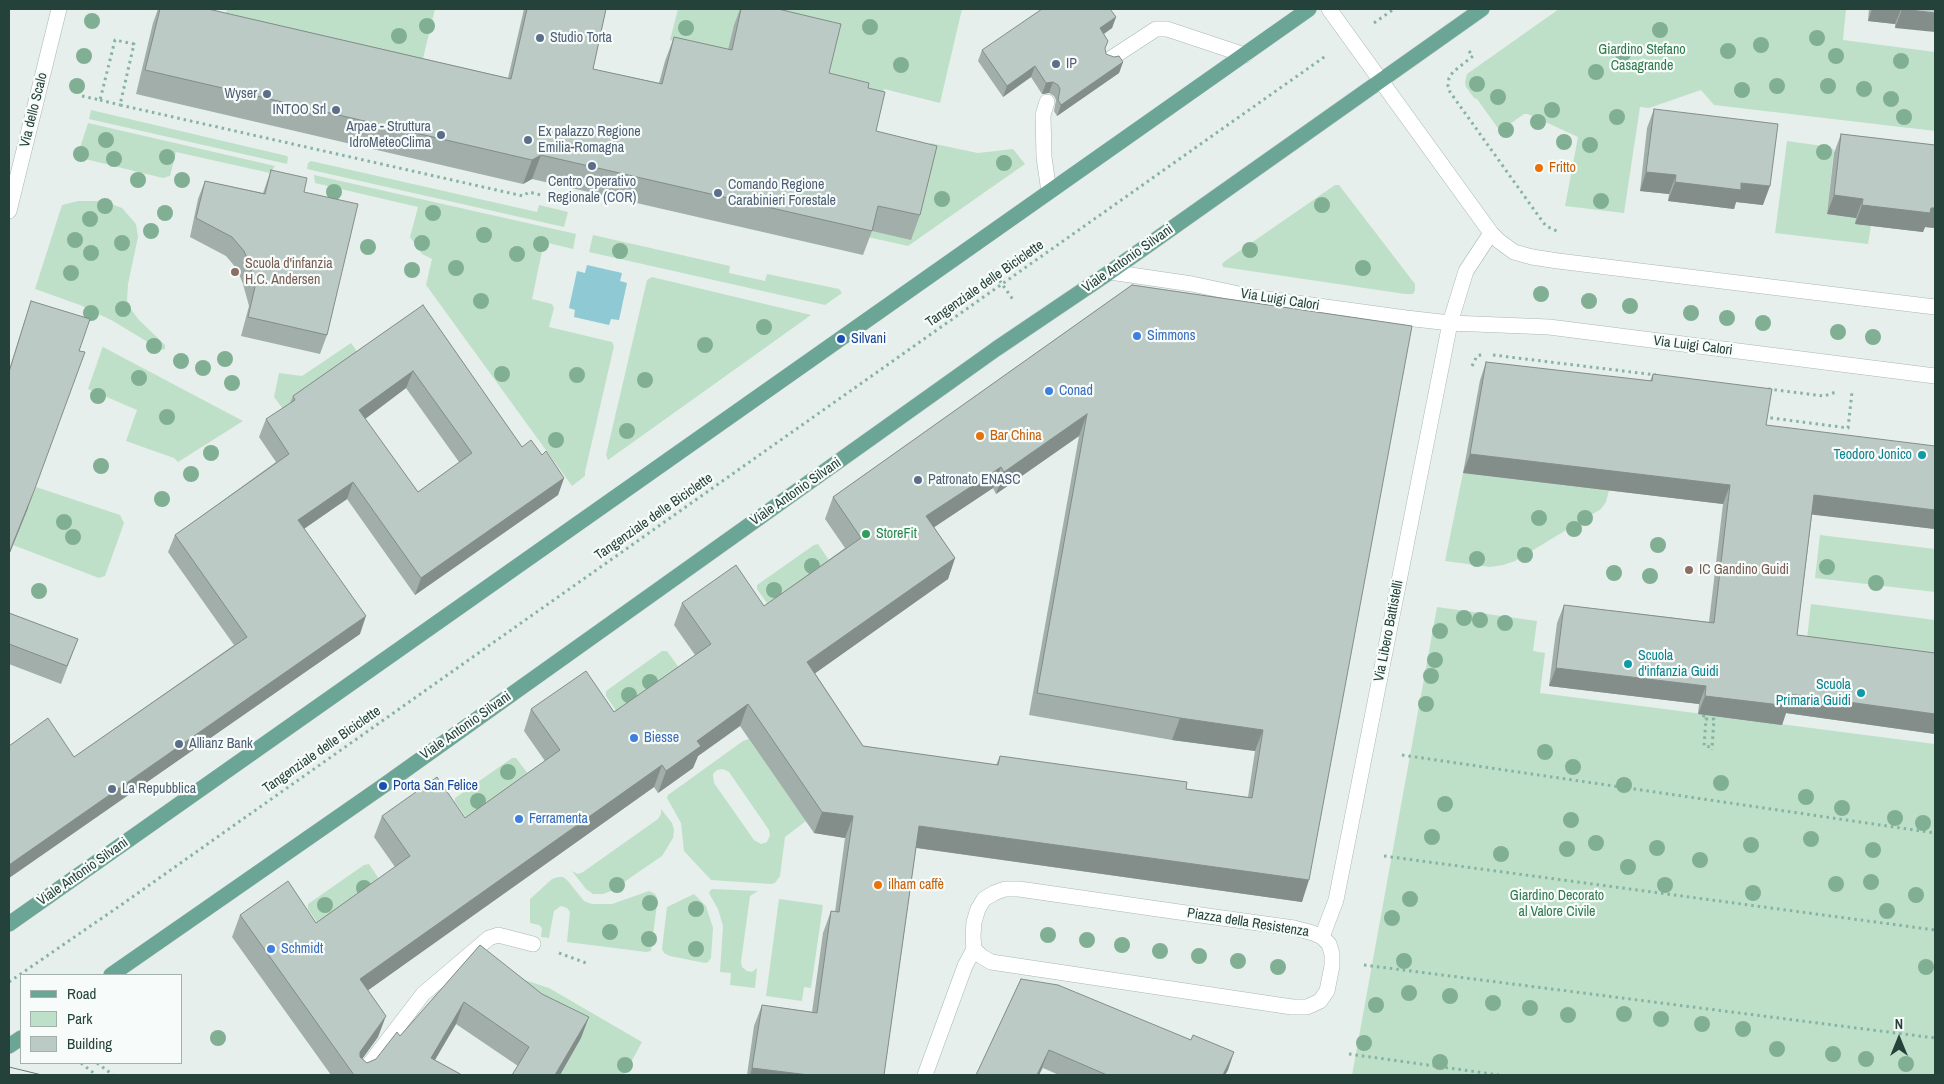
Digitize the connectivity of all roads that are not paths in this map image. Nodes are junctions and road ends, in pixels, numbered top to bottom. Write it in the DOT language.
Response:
graph roads {
  1 [pos="58,9"];
  2 [pos="1309,9"];
  3 [pos="1329,9"];
  4 [pos="1482,9"];
  5 [pos="1245,55"];
  6 [pos="1110,59"];
  7 [pos="1382,80"];
  8 [pos="1047,102"];
  9 [pos="15,158"];
  10 [pos="1049,192"];
  11 [pos="9,211"];
  12 [pos="1492,233"];
  13 [pos="1110,272"];
  14 [pos="1935,307"];
  15 [pos="1450,323"];
  16 [pos="1935,376"];
  17 [pos="9,924"];
  18 [pos="1322,936"];
  19 [pos="533,944"];
  20 [pos="974,949"];
  21 [pos="112,974"];
  22 [pos="20,1039"];
  23 [pos="9,1046"];
  24 [pos="361,1075"];
  25 [pos="925,1075"];
  1 -- 9 [label="street, Via dello Scalo"];
  2 -- 5 [label="main road, Viale Antonio Silvani"];
  3 -- 7 [label="street"];
  4 -- 7 [label="main road, Viale Antonio Silvani"];
  5 -- 6 [label="street"];
  5 -- 10 [label="main road, Viale Antonio Silvani"];
  7 -- 12 [label="street"];
  7 -- 13 [label="main road, Viale Antonio Silvani"];
  8 -- 10 [label="street"];
  9 -- 11 [label="street, Via dello Scalo"];
  10 -- 17 [label="main road, Viale Antonio Silvani"];
  12 -- 14 [label="street"];
  12 -- 15 [label="street"];
  13 -- 15 [label="street, Via Luigi Calori"];
  13 -- 21 [label="main road, Viale Antonio Silvani"];
  15 -- 16 [label="street, Via Luigi Calori"];
  15 -- 18 [label="street, Via Libero Battistelli"];
  18 -- 20 [label="street, Piazza della Resistenza"];
  18 -- 20 [label="street, Piazza della Resistenza"];
  19 -- 24 [label="street"];
  20 -- 25 [label="street, Piazza della Resistenza"];
  22 -- 23 [label="main road"];
}
